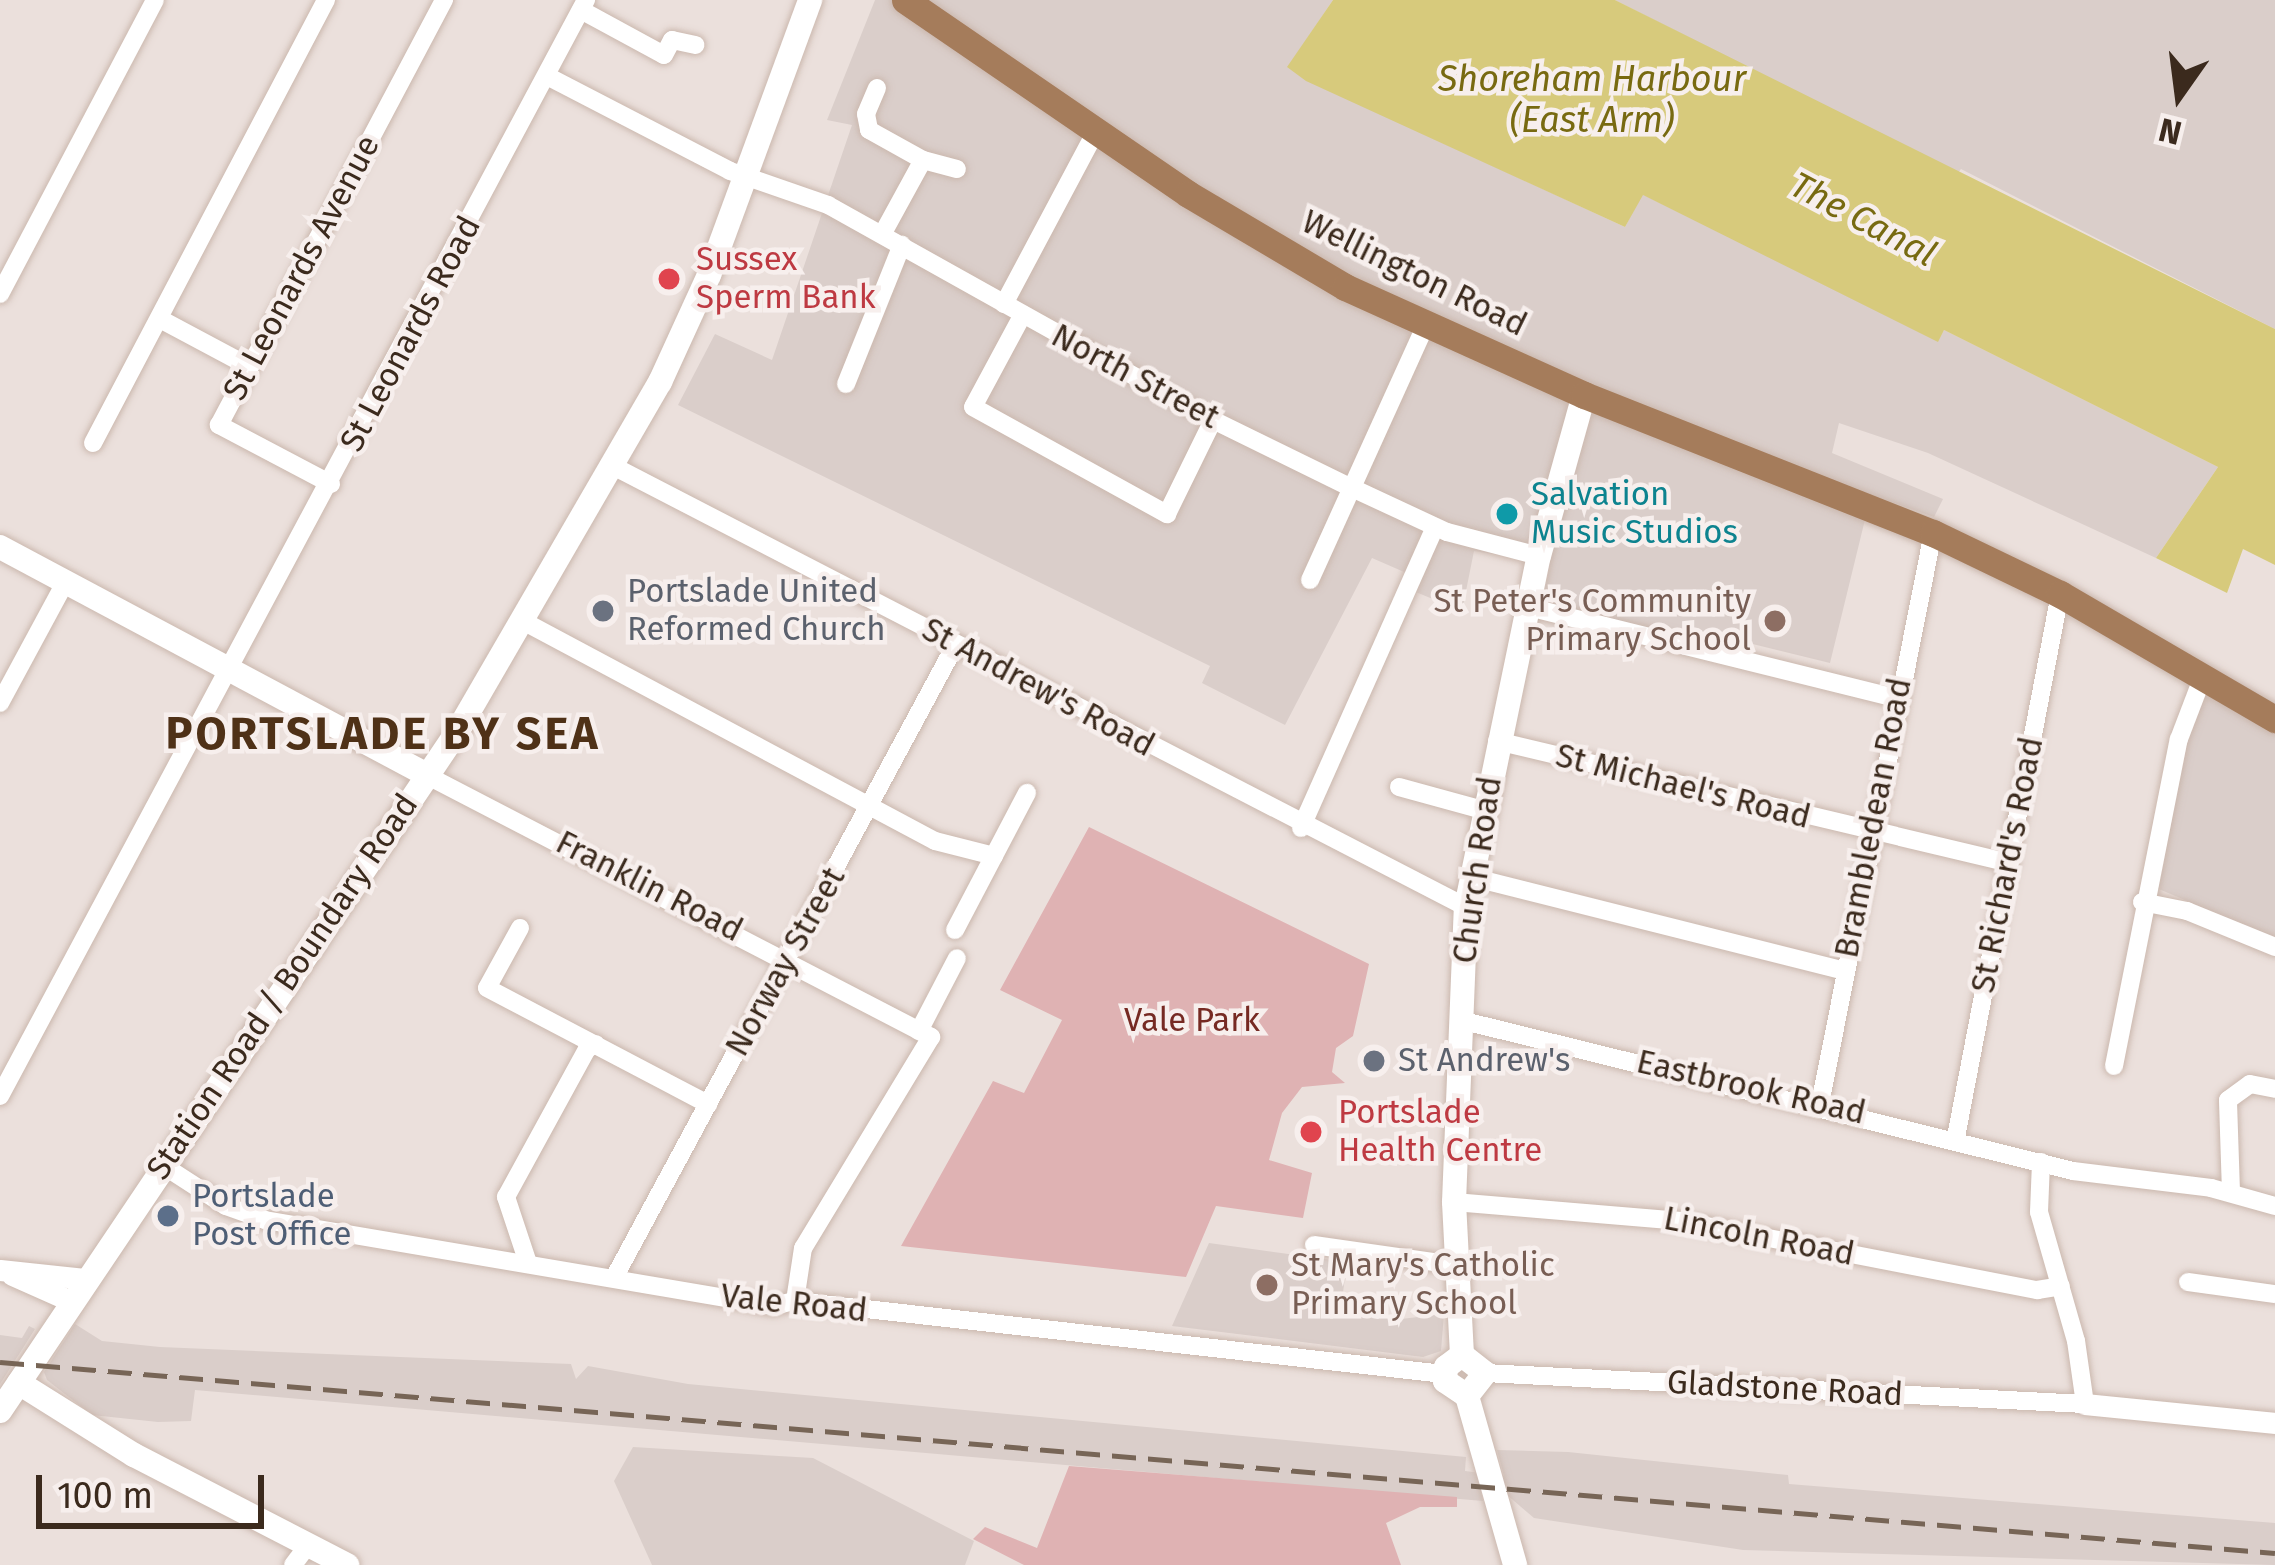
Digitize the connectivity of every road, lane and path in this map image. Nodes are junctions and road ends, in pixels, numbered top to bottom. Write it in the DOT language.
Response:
graph roads {
  1 [pos="155,0"];
  2 [pos="326,0"];
  3 [pos="444,0"];
  4 [pos="810,0"];
  5 [pos="905,0"];
  6 [pos="584,5"];
  7 [pos="695,45"];
  8 [pos="547,76"];
  9 [pos="877,88"];
  10 [pos="1097,130"];
  11 [pos="923,160"];
  12 [pos="957,169"];
  13 [pos="742,172"];
  14 [pos="883,233"];
  15 [pos="902,245"];
  16 [pos="0,294"];
  17 [pos="1004,304"];
  18 [pos="1022,316"];
  19 [pos="160,319"];
  20 [pos="1426,324"];
  21 [pos="250,367"];
  22 [pos="846,384"];
  23 [pos="1584,395"];
  24 [pos="1213,420"];
  25 [pos="93,443"];
  26 [pos="611,465"];
  27 [pos="331,484"];
  28 [pos="1350,487"];
  29 [pos="1435,526"];
  30 [pos="1933,533"];
  31 [pos="0,547"];
  32 [pos="1539,556"];
  33 [pos="1310,580"];
  34 [pos="66,581"];
  35 [pos="2060,594"];
  36 [pos="1528,607"];
  37 [pos="521,620"];
  38 [pos="956,644"];
  39 [pos="234,668"];
  40 [pos="2203,676"];
  41 [pos="1896,698"];
  42 [pos="0,703"];
  43 [pos="2275,719"];
  44 [pos="1497,741"];
  45 [pos="428,776"];
  46 [pos="1399,787"];
  47 [pos="1027,793"];
  48 [pos="871,806"];
  49 [pos="1483,810"];
  50 [pos="1301,828"];
  51 [pos="1872,832"];
  52 [pos="994,856"];
  53 [pos="2010,863"];
  54 [pos="1471,878"];
  55 [pos="2143,902"];
  56 [pos="1466,907"];
  57 [pos="520,928"];
  58 [pos="955,930"];
  59 [pos="2275,946"];
  60 [pos="790,958"];
  61 [pos="957,958"];
  62 [pos="1844,971"];
  63 [pos="1460,1020"];
  64 [pos="925,1034"];
  65 [pos="596,1044"];
  66 [pos="2114,1066"];
  67 [pos="2275,1089"];
  68 [pos="0,1096"];
  69 [pos="708,1104"];
  70 [pos="1820,1104"];
  71 [pos="1956,1137"];
  72 [pos="2041,1162"];
  73 [pos="161,1164"];
  74 [pos="2230,1192"];
  75 [pos="1454,1202"];
  76 [pos="2275,1206"];
  77 [pos="1314,1245"];
  78 [pos="528,1263"];
  79 [pos="1454,1265"];
  80 [pos="0,1270"];
  81 [pos="614,1278"];
  82 [pos="2188,1282"];
  83 [pos="2061,1286"];
  84 [pos="78,1290"];
  85 [pos="2275,1294"];
  86 [pos="795,1301"];
  87 [pos="1453,1365"];
  88 [pos="1484,1373"];
  89 [pos="19,1383"];
  90 [pos="1467,1396"];
  91 [pos="2085,1404"];
  92 [pos="0,1411"];
  93 [pos="2275,1423"];
  94 [pos="301,1555"];
  95 [pos="347,1565"];
  96 [pos="1515,1565"];
  1 -- 16 [label="street"];
  2 -- 19 [label="street"];
  3 -- 21 [label="street, St Leonards Avenue"];
  4 -- 13 [label="main road, Station Road / Boundary Road"];
  5 -- 10 [label="main road, Wellington Road"];
  6 -- 7 [label="street"];
  6 -- 8 [label="street, St Leonards Road"];
  8 -- 13 [label="street, North Street"];
  8 -- 27 [label="street, St Leonards Road"];
  9 -- 11 [label="street"];
  10 -- 17 [label="street"];
  10 -- 20 [label="main road, Wellington Road"];
  11 -- 12 [label="street"];
  11 -- 14 [label="street"];
  13 -- 14 [label="street, North Street"];
  13 -- 26 [label="main road, Station Road / Boundary Road"];
  14 -- 15 [label="street, North Street"];
  15 -- 17 [label="street, North Street"];
  15 -- 22 [label="street"];
  17 -- 18 [label="street, North Street"];
  18 -- 24 [label="street, North Street"];
  18 -- 24 [label="street"];
  19 -- 21 [label="street"];
  19 -- 25 [label="street"];
  20 -- 23 [label="main road, Wellington Road"];
  20 -- 28 [label="street"];
  21 -- 27 [label="street, St Leonards Avenue"];
  23 -- 30 [label="main road, Wellington Road"];
  23 -- 32 [label="main road, Church Road"];
  24 -- 28 [label="street, North Street"];
  26 -- 37 [label="main road, Station Road / Boundary Road"];
  26 -- 38 [label="street, St Andrew's Road"];
  27 -- 39 [label="street, St Leonards Road"];
  28 -- 29 [label="street, North Street"];
  28 -- 33 [label="street"];
  29 -- 32 [label="street, North Street"];
  29 -- 50 [label="street"];
  30 -- 35 [label="main road, Wellington Road"];
  30 -- 41 [label="street, Brambledean Road"];
  31 -- 34 [label="main road"];
  32 -- 36 [label="main road, Church Road"];
  34 -- 39 [label="main road"];
  34 -- 42 [label="street"];
  35 -- 40 [label="main road, Wellington Road"];
  35 -- 53 [label="street, St Richard's Road"];
  36 -- 41 [label="street"];
  36 -- 44 [label="main road, Church Road"];
  37 -- 45 [label="main road, Station Road / Boundary Road"];
  37 -- 48 [label="street"];
  38 -- 48 [label="street, Norway Street"];
  38 -- 50 [label="street, St Andrew's Road"];
  39 -- 45 [label="main road"];
  39 -- 68 [label="street, St Leonards Road"];
  40 -- 43 [label="main road, Wellington Road"];
  40 -- 55 [label="street"];
  41 -- 51 [label="street, Brambledean Road"];
  44 -- 49 [label="main road, Church Road"];
  44 -- 51 [label="street, St Michael's Road"];
  45 -- 60 [label="street, Franklin Road"];
  45 -- 73 [label="main road, Station Road / Boundary Road"];
  46 -- 49 [label="street"];
  47 -- 52 [label="street"];
  48 -- 52 [label="street"];
  48 -- 60 [label="street, Norway Street"];
  49 -- 54 [label="main road, Church Road"];
  50 -- 56 [label="street, St Andrew's Road"];
  51 -- 53 [label="street, St Michael's Road"];
  51 -- 62 [label="street, Brambledean Road"];
  52 -- 58 [label="street"];
  53 -- 71 [label="street, St Richard's Road"];
  54 -- 56 [label="main road, Church Road"];
  54 -- 62 [label="street"];
  55 -- 59 [label="street"];
  55 -- 66 [label="street"];
  56 -- 63 [label="main road, Church Road"];
  57 -- 65 [label="street"];
  60 -- 64 [label="street, Franklin Road"];
  60 -- 69 [label="street, Norway Street"];
  61 -- 64 [label="street"];
  62 -- 70 [label="street, Brambledean Road"];
  63 -- 70 [label="street, Eastbrook Road"];
  63 -- 75 [label="main road, Church Road"];
  64 -- 86 [label="street"];
  65 -- 69 [label="street"];
  65 -- 78 [label="street"];
  67 -- 74 [label="street"];
  69 -- 81 [label="street, Norway Street"];
  70 -- 71 [label="street, Eastbrook Road"];
  71 -- 72 [label="street, Eastbrook Road"];
  72 -- 74 [label="street, Eastbrook Road"];
  72 -- 83 [label="street"];
  73 -- 78 [label="street, Vale Road"];
  73 -- 84 [label="main road, Station Road / Boundary Road"];
  74 -- 76 [label="street, Eastbrook Road"];
  75 -- 79 [label="main road, Church Road"];
  75 -- 83 [label="street, Lincoln Road"];
  77 -- 79 [label="street"];
  78 -- 81 [label="street, Vale Road"];
  79 -- 87 [label="main road, Church Road"];
  80 -- 84 [label="street"];
  81 -- 86 [label="street, Vale Road"];
  82 -- 85 [label="street"];
  83 -- 91 [label="street"];
  84 -- 89 [label="main road, Station Road / Boundary Road"];
  86 -- 87 [label="street, Vale Road"];
  87 -- 88 [label="main road"];
  87 -- 90 [label="main road"];
  88 -- 90 [label="main road"];
  88 -- 91 [label="street, Gladstone Road"];
  89 -- 92 [label="main road, Station Road / Boundary Road"];
  89 -- 94 [label="main road"];
  90 -- 96 [label="main road"];
  91 -- 93 [label="street"];
  94 -- 95 [label="main road"];
}
